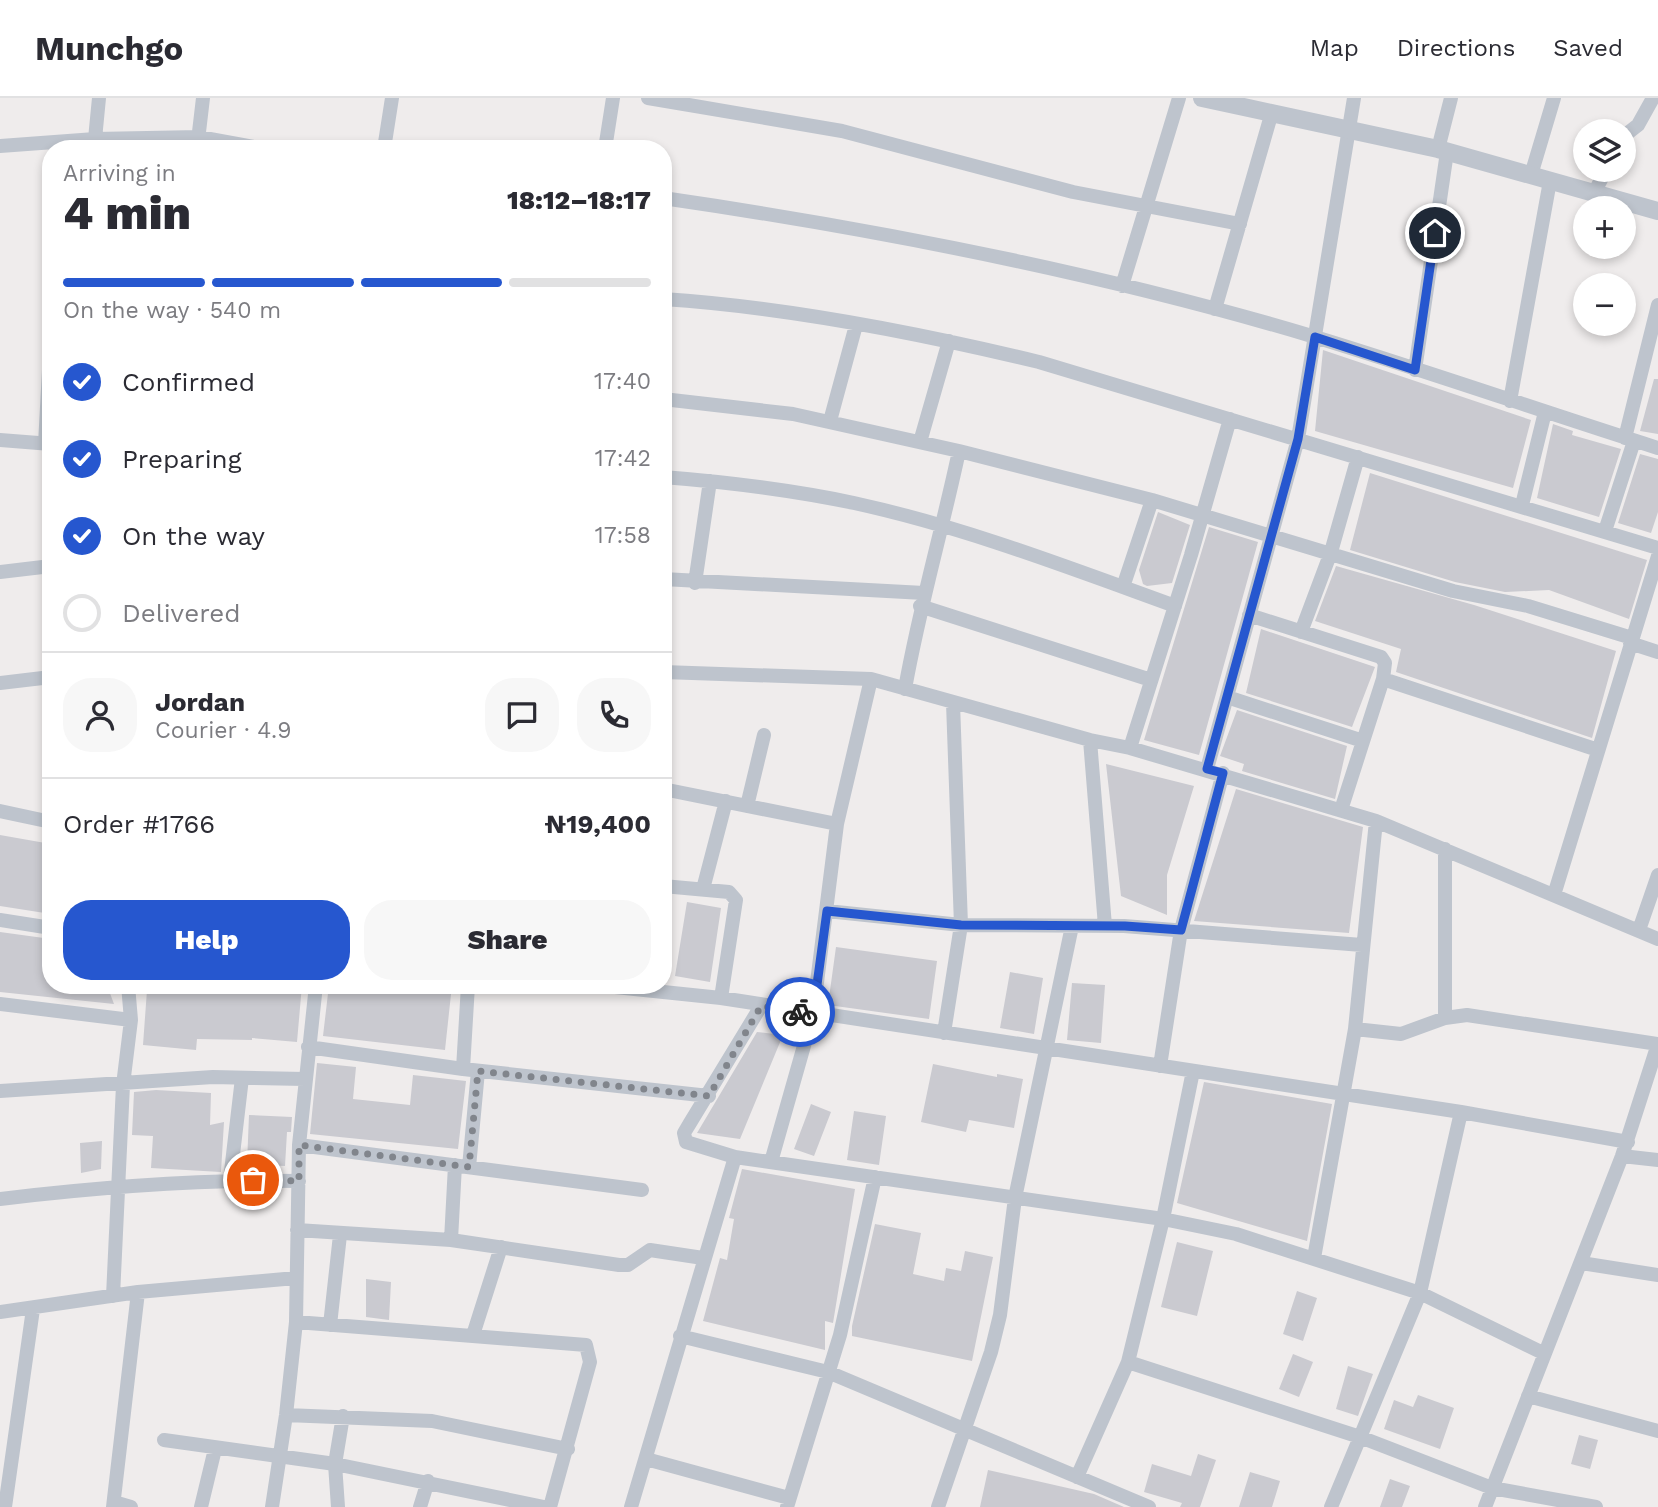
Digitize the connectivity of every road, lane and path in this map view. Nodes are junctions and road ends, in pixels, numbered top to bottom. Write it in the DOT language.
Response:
graph roads {
  1 [pos="99,98"];
  2 [pos="203,98"];
  3 [pos="391,98"];
  4 [pos="613,98"];
  5 [pos="648,98"];
  6 [pos="1179,98"];
  7 [pos="1202,98"];
  8 [pos="1354,98"];
  9 [pos="1451,98"];
  10 [pos="1554,98"];
  11 [pos="1653,98"];
  12 [pos="1272,112"];
  13 [pos="1636,127"];
  14 [pos="1349,128"];
  15 [pos="95,139"];
  16 [pos="90,140"];
  17 [pos="121,140"];
  18 [pos="198,140"];
  19 [pos="385,140"];
  20 [pos="606,140"];
  21 [pos="0,146"];
  22 [pos="42,146"];
  23 [pos="1443,150"];
  24 [pos="1531,175"];
  25 [pos="1550,181"];
  26 [pos="1600,182"];
  27 [pos="1594,193"];
  28 [pos="672,199"];
  29 [pos="1147,205"];
  30 [pos="1658,211"];
  31 [pos="1240,224"];
  32 [pos="1122,286"];
  33 [pos="672,300"];
  34 [pos="1658,305"];
  35 [pos="1215,309"];
  36 [pos="856,325"];
  37 [pos="1315,337"];
  38 [pos="949,341"];
  39 [pos="1651,358"];
  40 [pos="1415,370"];
  41 [pos="672,400"];
  42 [pos="1510,401"];
  43 [pos="1545,412"];
  44 [pos="1230,419"];
  45 [pos="831,421"];
  46 [pos="1298,439"];
  47 [pos="1630,439"];
  48 [pos="0,440"];
  49 [pos="920,442"];
  50 [pos="42,444"];
  51 [pos="1658,448"];
  52 [pos="959,451"];
  53 [pos="1358,457"];
  54 [pos="672,478"];
  55 [pos="710,481"];
  56 [pos="1152,500"];
  57 [pos="1522,505"];
  58 [pos="1203,515"];
  59 [pos="943,526"];
  60 [pos="1605,531"];
  61 [pos="1272,534"];
  62 [pos="1658,548"];
  63 [pos="1331,552"];
  64 [pos="1658,556"];
  65 [pos="42,567"];
  66 [pos="0,572"];
  67 [pos="672,580"];
  68 [pos="695,583"];
  69 [pos="1123,587"];
  70 [pos="922,599"];
  71 [pos="1175,606"];
  72 [pos="1250,615"];
  73 [pos="1301,632"];
  74 [pos="1631,641"];
  75 [pos="1658,652"];
  76 [pos="672,672"];
  77 [pos="42,678"];
  78 [pos="871,679"];
  79 [pos="1383,679"];
  80 [pos="1152,680"];
  81 [pos="0,683"];
  82 [pos="905,689"];
  83 [pos="1227,697"];
  84 [pos="953,703"];
  85 [pos="764,734"];
  86 [pos="1090,740"];
  87 [pos="1363,741"];
  88 [pos="1130,748"];
  89 [pos="1598,750"];
  90 [pos="1207,769"];
  91 [pos="1223,773"];
  92 [pos="672,791"];
  93 [pos="726,801"];
  94 [pos="747,806"];
  95 [pos="1341,810"];
  96 [pos="0,811"];
  97 [pos="42,820"];
  98 [pos="1376,821"];
  99 [pos="837,824"];
  100 [pos="1445,849"];
  101 [pos="1658,874"];
  102 [pos="672,887"];
  103 [pos="703,890"];
  104 [pos="1554,895"];
  105 [pos="827,911"];
  106 [pos="0,920"];
  107 [pos="961,925"];
  108 [pos="1072,926"];
  109 [pos="1105,926"];
  110 [pos="42,927"];
  111 [pos="1181,930"];
  112 [pos="1639,930"];
  113 [pos="1658,939"];
  114 [pos="1362,945"];
  115 [pos="672,993"];
  116 [pos="129,994"];
  117 [pos="315,994"];
  118 [pos="467,994"];
  119 [pos="721,998"];
  120 [pos="0,1004"];
  121 [pos="761,1006"];
  122 [pos="813,1014"];
  123 [pos="1445,1018"];
  124 [pos="131,1020"];
  125 [pos="1355,1029"];
  126 [pos="944,1034"];
  127 [pos="1658,1044"];
  128 [pos="308,1047"];
  129 [pos="1048,1049"];
  130 [pos="1160,1066"];
  131 [pos="463,1069"];
  132 [pos="478,1071"];
  133 [pos="1193,1071"];
  134 [pos="242,1077"];
  135 [pos="305,1079"];
  136 [pos="123,1085"];
  137 [pos="0,1091"];
  138 [pos="1343,1094"];
  139 [pos="709,1096"];
  140 [pos="1461,1112"];
  141 [pos="299,1145"];
  142 [pos="1625,1149"];
  143 [pos="735,1157"];
  144 [pos="1658,1160"];
  145 [pos="771,1163"];
  146 [pos="462,1166"];
  147 [pos="875,1177"];
  148 [pos="230,1180"];
  149 [pos="299,1181"];
  150 [pos="117,1185"];
  151 [pos="642,1190"];
  152 [pos="1015,1198"];
  153 [pos="0,1199"];
  154 [pos="1163,1219"];
  155 [pos="297,1230"];
  156 [pos="340,1235"];
  157 [pos="451,1240"];
  158 [pos="500,1247"];
  159 [pos="703,1258"];
  160 [pos="1314,1258"];
  161 [pos="1581,1263"];
  162 [pos="1658,1275"];
  163 [pos="296,1278"];
  164 [pos="138,1292"];
  165 [pos="1420,1293"];
  166 [pos="113,1296"];
  167 [pos="33,1309"];
  168 [pos="0,1312"];
  169 [pos="296,1322"];
  170 [pos="330,1325"];
  171 [pos="473,1335"];
  172 [pos="680,1336"];
  173 [pos="1543,1353"];
  174 [pos="1128,1362"];
  175 [pos="828,1372"];
  176 [pos="1528,1396"];
  177 [pos="286,1415"];
  178 [pos="343,1416"];
  179 [pos="966,1430"];
  180 [pos="1658,1431"];
  181 [pos="1360,1437"];
  182 [pos="164,1440"];
  183 [pos="215,1449"];
  184 [pos="568,1449"];
  185 [pos="278,1458"];
  186 [pos="646,1459"];
  187 [pos="335,1464"];
  188 [pos="1077,1476"];
  189 [pos="428,1481"];
  190 [pos="1492,1488"];
  191 [pos="788,1503"];
  192 [pos="114,1504"];
  193 [pos="5,1507"];
  194 [pos="131,1507"];
  195 [pos="201,1507"];
  196 [pos="272,1507"];
  197 [pos="338,1507"];
  198 [pos="420,1507"];
  199 [pos="543,1507"];
  200 [pos="631,1507"];
  201 [pos="938,1507"];
  202 [pos="1149,1507"];
  203 [pos="1331,1507"];
  204 [pos="1485,1507"];
  205 [pos="1596,1507"];
  1 -- 15 [label="street"];
  2 -- 18 [label="street"];
  3 -- 19 [label="street"];
  4 -- 20 [label="street"];
  5 -- 29 [label="street"];
  6 -- 29 [label="street"];
  7 -- 12 [label="street"];
  8 -- 14 [label="street"];
  9 -- 23 [label="street"];
  10 -- 24 [label="street"];
  11 -- 13 [label="street"];
  12 -- 14 [label="street"];
  12 -- 31 [label="street"];
  14 -- 23 [label="street"];
  14 -- 37 [label="street"];
  15 -- 16 [label="street"];
  15 -- 17 [label="street"];
  21 -- 22 [label="street"];
  23 -- 24 [label="street"];
  23 -- 40 [label="street"];
  24 -- 25 [label="street"];
  25 -- 27 [label="street"];
  25 -- 42 [label="street"];
  26 -- 27 [label="street"];
  27 -- 30 [label="street"];
  28 -- 32 [label="street"];
  29 -- 31 [label="street"];
  29 -- 32 [label="street"];
  31 -- 35 [label="street"];
  32 -- 35 [label="street"];
  33 -- 36 [label="street"];
  34 -- 39 [label="street"];
  35 -- 37 [label="street"];
  36 -- 38 [label="street"];
  36 -- 45 [label="street"];
  37 -- 40 [label="street"];
  37 -- 46 [label="street"];
  38 -- 44 [label="street"];
  38 -- 49 [label="street"];
  39 -- 47 [label="street"];
  40 -- 42 [label="street"];
  41 -- 45 [label="street"];
  42 -- 43 [label="street"];
  43 -- 47 [label="street"];
  43 -- 57 [label="street"];
  44 -- 46 [label="street"];
  44 -- 58 [label="street"];
  45 -- 49 [label="street"];
  46 -- 53 [label="street"];
  46 -- 61 [label="street"];
  47 -- 51 [label="street"];
  47 -- 60 [label="street"];
  48 -- 50 [label="street"];
  49 -- 52 [label="street"];
  52 -- 56 [label="street"];
  52 -- 59 [label="street"];
  53 -- 57 [label="street"];
  53 -- 63 [label="street"];
  54 -- 55 [label="street"];
  55 -- 59 [label="street"];
  55 -- 68 [label="street"];
  56 -- 58 [label="street"];
  56 -- 69 [label="street"];
  57 -- 60 [label="street"];
  58 -- 61 [label="street"];
  58 -- 71 [label="street"];
  59 -- 69 [label="street"];
  59 -- 70 [label="street"];
  60 -- 62 [label="street"];
  61 -- 63 [label="street"];
  61 -- 72 [label="street"];
  63 -- 73 [label="street"];
  63 -- 74 [label="street"];
  64 -- 74 [label="street"];
  65 -- 66 [label="street"];
  67 -- 68 [label="street"];
  68 -- 70 [label="street"];
  69 -- 71 [label="street"];
  70 -- 80 [label="street"];
  70 -- 82 [label="street"];
  71 -- 80 [label="street"];
  72 -- 73 [label="street"];
  72 -- 83 [label="street"];
  73 -- 79 [label="street"];
  74 -- 75 [label="street"];
  74 -- 89 [label="street"];
  76 -- 78 [label="street"];
  77 -- 81 [label="street"];
  78 -- 82 [label="street"];
  78 -- 99 [label="street"];
  79 -- 87 [label="street"];
  79 -- 89 [label="street"];
  80 -- 88 [label="street"];
  82 -- 84 [label="street"];
  83 -- 87 [label="street"];
  83 -- 90 [label="street"];
  84 -- 86 [label="street"];
  84 -- 107 [label="street"];
  85 -- 94 [label="street"];
  86 -- 88 [label="street"];
  86 -- 109 [label="street"];
  87 -- 95 [label="street"];
  88 -- 90 [label="street"];
  89 -- 104 [label="street"];
  90 -- 91 [label="street"];
  91 -- 95 [label="street"];
  91 -- 111 [label="street"];
  92 -- 93 [label="street"];
  93 -- 94 [label="street"];
  93 -- 103 [label="street"];
  94 -- 99 [label="street"];
  95 -- 98 [label="street"];
  96 -- 97 [label="street"];
  98 -- 100 [label="street"];
  98 -- 114 [label="street"];
  99 -- 105 [label="street"];
  100 -- 104 [label="street"];
  100 -- 123 [label="street"];
  101 -- 112 [label="street"];
  102 -- 103 [label="street"];
  103 -- 119 [label="street"];
  104 -- 112 [label="street"];
  105 -- 107 [label="street"];
  105 -- 122 [label="street"];
  106 -- 110 [label="street"];
  107 -- 108 [label="street"];
  107 -- 126 [label="street"];
  108 -- 109 [label="street"];
  108 -- 129 [label="street"];
  109 -- 111 [label="street"];
  111 -- 114 [label="street"];
  111 -- 130 [label="street"];
  112 -- 113 [label="street"];
  114 -- 125 [label="street"];
  115 -- 119 [label="street"];
  116 -- 124 [label="street"];
  117 -- 128 [label="street"];
  118 -- 131 [label="street"];
  119 -- 121 [label="street"];
  120 -- 124 [label="street"];
  121 -- 122 [label="street"];
  121 -- 139 [label="street"];
  122 -- 126 [label="street"];
  122 -- 145 [label="street"];
  123 -- 125 [label="street"];
  123 -- 127 [label="street"];
  124 -- 136 [label="street"];
  125 -- 138 [label="street"];
  126 -- 129 [label="street"];
  127 -- 142 [label="street"];
  128 -- 131 [label="street"];
  128 -- 135 [label="street"];
  129 -- 130 [label="street"];
  129 -- 152 [label="street"];
  130 -- 133 [label="street"];
  131 -- 132 [label="street"];
  132 -- 139 [label="street"];
  132 -- 146 [label="street"];
  133 -- 138 [label="street"];
  133 -- 154 [label="street"];
  134 -- 135 [label="street"];
  134 -- 136 [label="street"];
  134 -- 148 [label="street"];
  135 -- 141 [label="street"];
  136 -- 137 [label="street"];
  136 -- 150 [label="street"];
  138 -- 140 [label="street"];
  138 -- 160 [label="street"];
  139 -- 143 [label="street"];
  140 -- 142 [label="street"];
  140 -- 165 [label="street"];
  141 -- 146 [label="street"];
  141 -- 149 [label="street"];
  142 -- 144 [label="street"];
  142 -- 161 [label="street"];
  143 -- 145 [label="street"];
  143 -- 159 [label="street"];
  145 -- 147 [label="street"];
  146 -- 151 [label="street"];
  146 -- 157 [label="street"];
  147 -- 152 [label="street"];
  147 -- 175 [label="street"];
  148 -- 149 [label="street"];
  148 -- 150 [label="street"];
  149 -- 155 [label="street"];
  150 -- 153 [label="street"];
  150 -- 166 [label="street"];
  152 -- 154 [label="street"];
  152 -- 179 [label="street"];
  154 -- 160 [label="street"];
  154 -- 174 [label="street"];
  155 -- 156 [label="street"];
  155 -- 163 [label="street"];
  156 -- 157 [label="street"];
  156 -- 170 [label="street"];
  157 -- 158 [label="street"];
  158 -- 159 [label="street"];
  158 -- 171 [label="street"];
  159 -- 172 [label="street"];
  160 -- 165 [label="street"];
  161 -- 162 [label="street"];
  161 -- 173 [label="street"];
  163 -- 164 [label="street"];
  163 -- 169 [label="street"];
  164 -- 166 [label="street"];
  164 -- 192 [label="street"];
  165 -- 173 [label="street"];
  165 -- 181 [label="street"];
  166 -- 167 [label="street"];
  167 -- 168 [label="street"];
  167 -- 193 [label="street"];
  169 -- 170 [label="street"];
  169 -- 177 [label="street"];
  170 -- 171 [label="street"];
  171 -- 184 [label="street"];
  172 -- 175 [label="street"];
  172 -- 186 [label="street"];
  173 -- 176 [label="street"];
  174 -- 181 [label="street"];
  174 -- 188 [label="street"];
  175 -- 179 [label="street"];
  175 -- 191 [label="street"];
  176 -- 180 [label="street"];
  176 -- 190 [label="street"];
  177 -- 178 [label="street"];
  177 -- 185 [label="street"];
  178 -- 184 [label="street"];
  178 -- 187 [label="street"];
  179 -- 188 [label="street"];
  179 -- 201 [label="street"];
  181 -- 190 [label="street"];
  181 -- 203 [label="street"];
  182 -- 183 [label="street"];
  183 -- 185 [label="street"];
  183 -- 195 [label="street"];
  184 -- 199 [label="street"];
  185 -- 187 [label="street"];
  185 -- 196 [label="street"];
  186 -- 191 [label="street"];
  186 -- 200 [label="street"];
  187 -- 189 [label="street"];
  187 -- 197 [label="street"];
  188 -- 202 [label="street"];
  189 -- 198 [label="street"];
  189 -- 199 [label="street"];
  190 -- 204 [label="street"];
  190 -- 205 [label="street"];
  192 -- 194 [label="street"];
}
